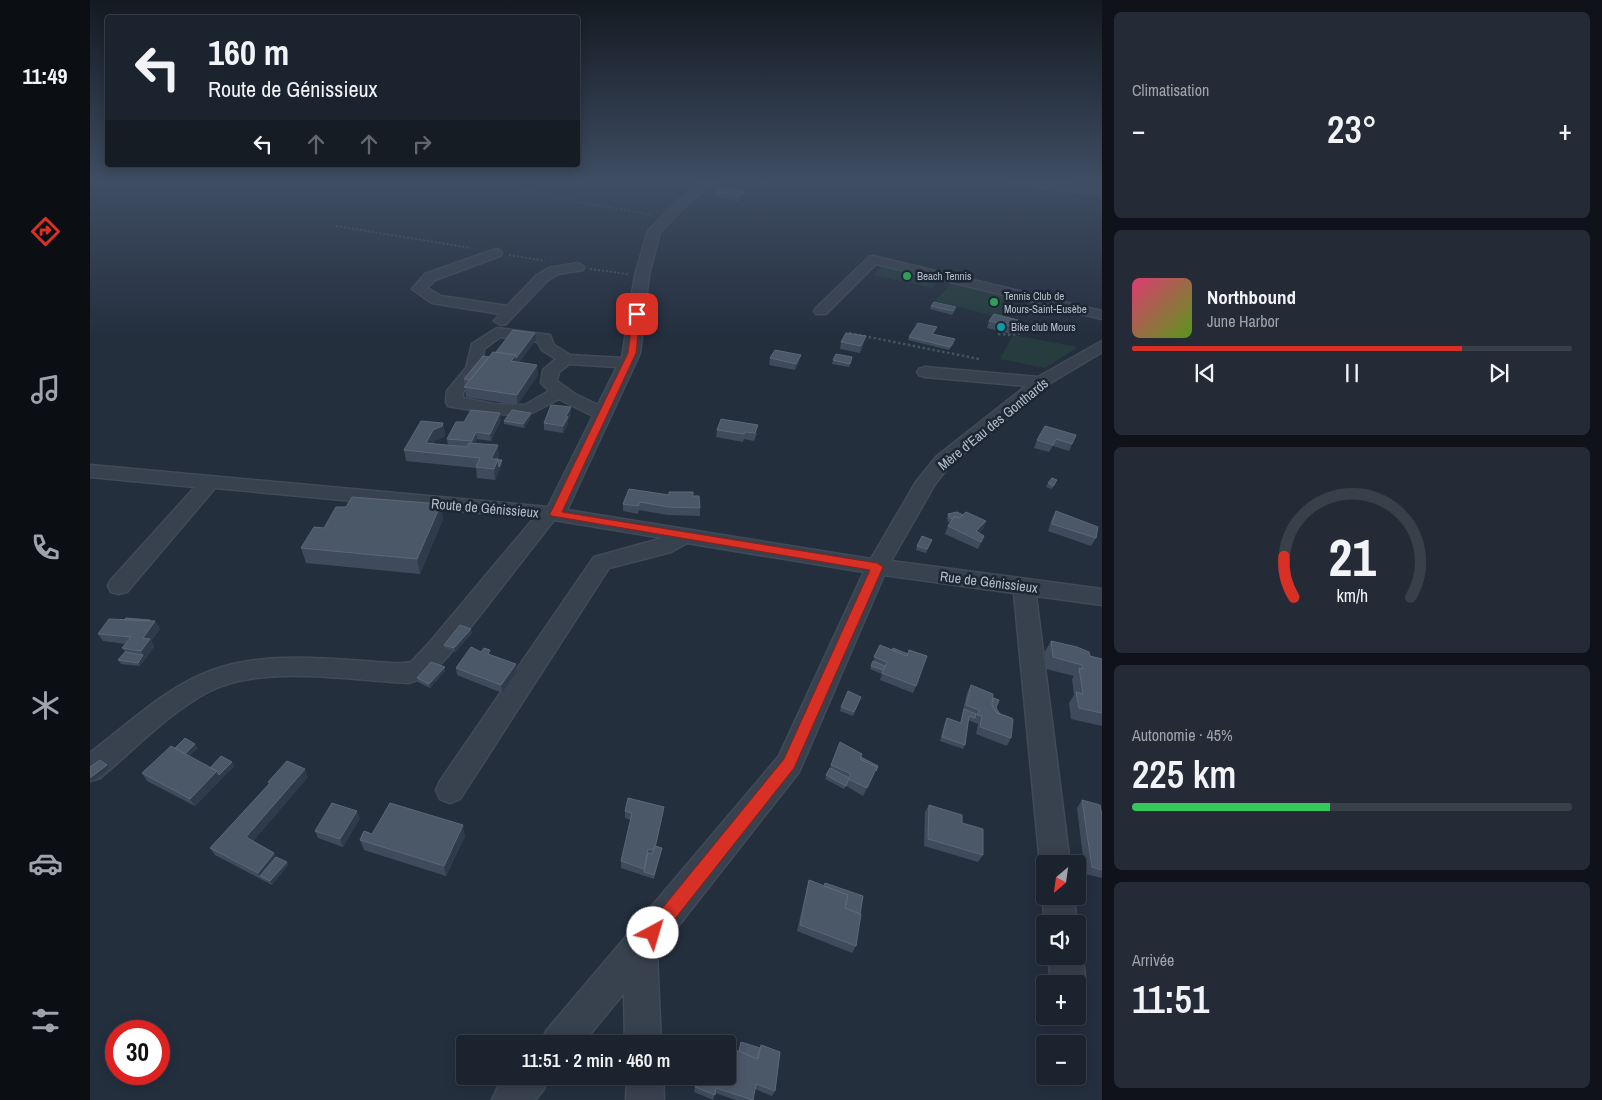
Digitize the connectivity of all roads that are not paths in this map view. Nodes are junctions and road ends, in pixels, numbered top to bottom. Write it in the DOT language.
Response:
graph roads {
  1 [pos="653,233"];
  2 [pos="496,253"];
  3 [pos="578,267"];
  4 [pos="511,311"];
  5 [pos="820,311"];
  6 [pos="1102,314"];
  7 [pos="497,332"];
  8 [pos="1102,346"];
  9 [pos="566,359"];
  10 [pos="627,363"];
  11 [pos="924,372"];
  12 [pos="1041,382"];
  13 [pos="560,391"];
  14 [pos="602,414"];
  15 [pos="90,472"];
  16 [pos="208,484"];
  17 [pos="552,514"];
  18 [pos="683,536"];
  19 [pos="877,567"];
  20 [pos="119,586"];
  21 [pos="1024,586"];
  22 [pos="1102,597"];
  23 [pos="90,769"];
  24 [pos="450,790"];
  25 [pos="1053,855"];
  26 [pos="640,948"];
  27 [pos="567,1035"];
  28 [pos="643,1035"];
  29 [pos="524,1085"];
  30 [pos="645,1085"];
  31 [pos="511,1100"];
  32 [pos="646,1100"];
  1 -- 10 [label="street"];
  2 -- 4 [label="street"];
  3 -- 4 [label="street"];
  4 -- 7 [label="street"];
  5 -- 6 [label="street"];
  7 -- 9 [label="street"];
  7 -- 13 [label="street"];
  8 -- 12 [label="street, Mère d'Eau des Gonthards"];
  9 -- 10 [label="street"];
  9 -- 13 [label="street"];
  10 -- 14 [label="street"];
  11 -- 12 [label="street"];
  12 -- 19 [label="street, Mère d'Eau des Gonthards"];
  13 -- 14 [label="street"];
  14 -- 17 [label="street"];
  15 -- 16 [label="street, Route de Génissieux"];
  16 -- 17 [label="street, Route de Génissieux"];
  16 -- 20 [label="street"];
  17 -- 18 [label="street, Route de Génissieux"];
  17 -- 23 [label="street"];
  18 -- 19 [label="street, Route de Génissieux"];
  18 -- 24 [label="street"];
  19 -- 21 [label="street, Rue de Génissieux"];
  19 -- 26 [label="street, Mère d'Eau des Gonthards"];
  21 -- 22 [label="street, Rue de Génissieux"];
  21 -- 25 [label="street"];
  26 -- 27 [label="street, Mère d'Eau des Gonthards"];
  26 -- 28 [label="street"];
  29 -- 31 [label="street"];
  30 -- 32 [label="street"];
}
